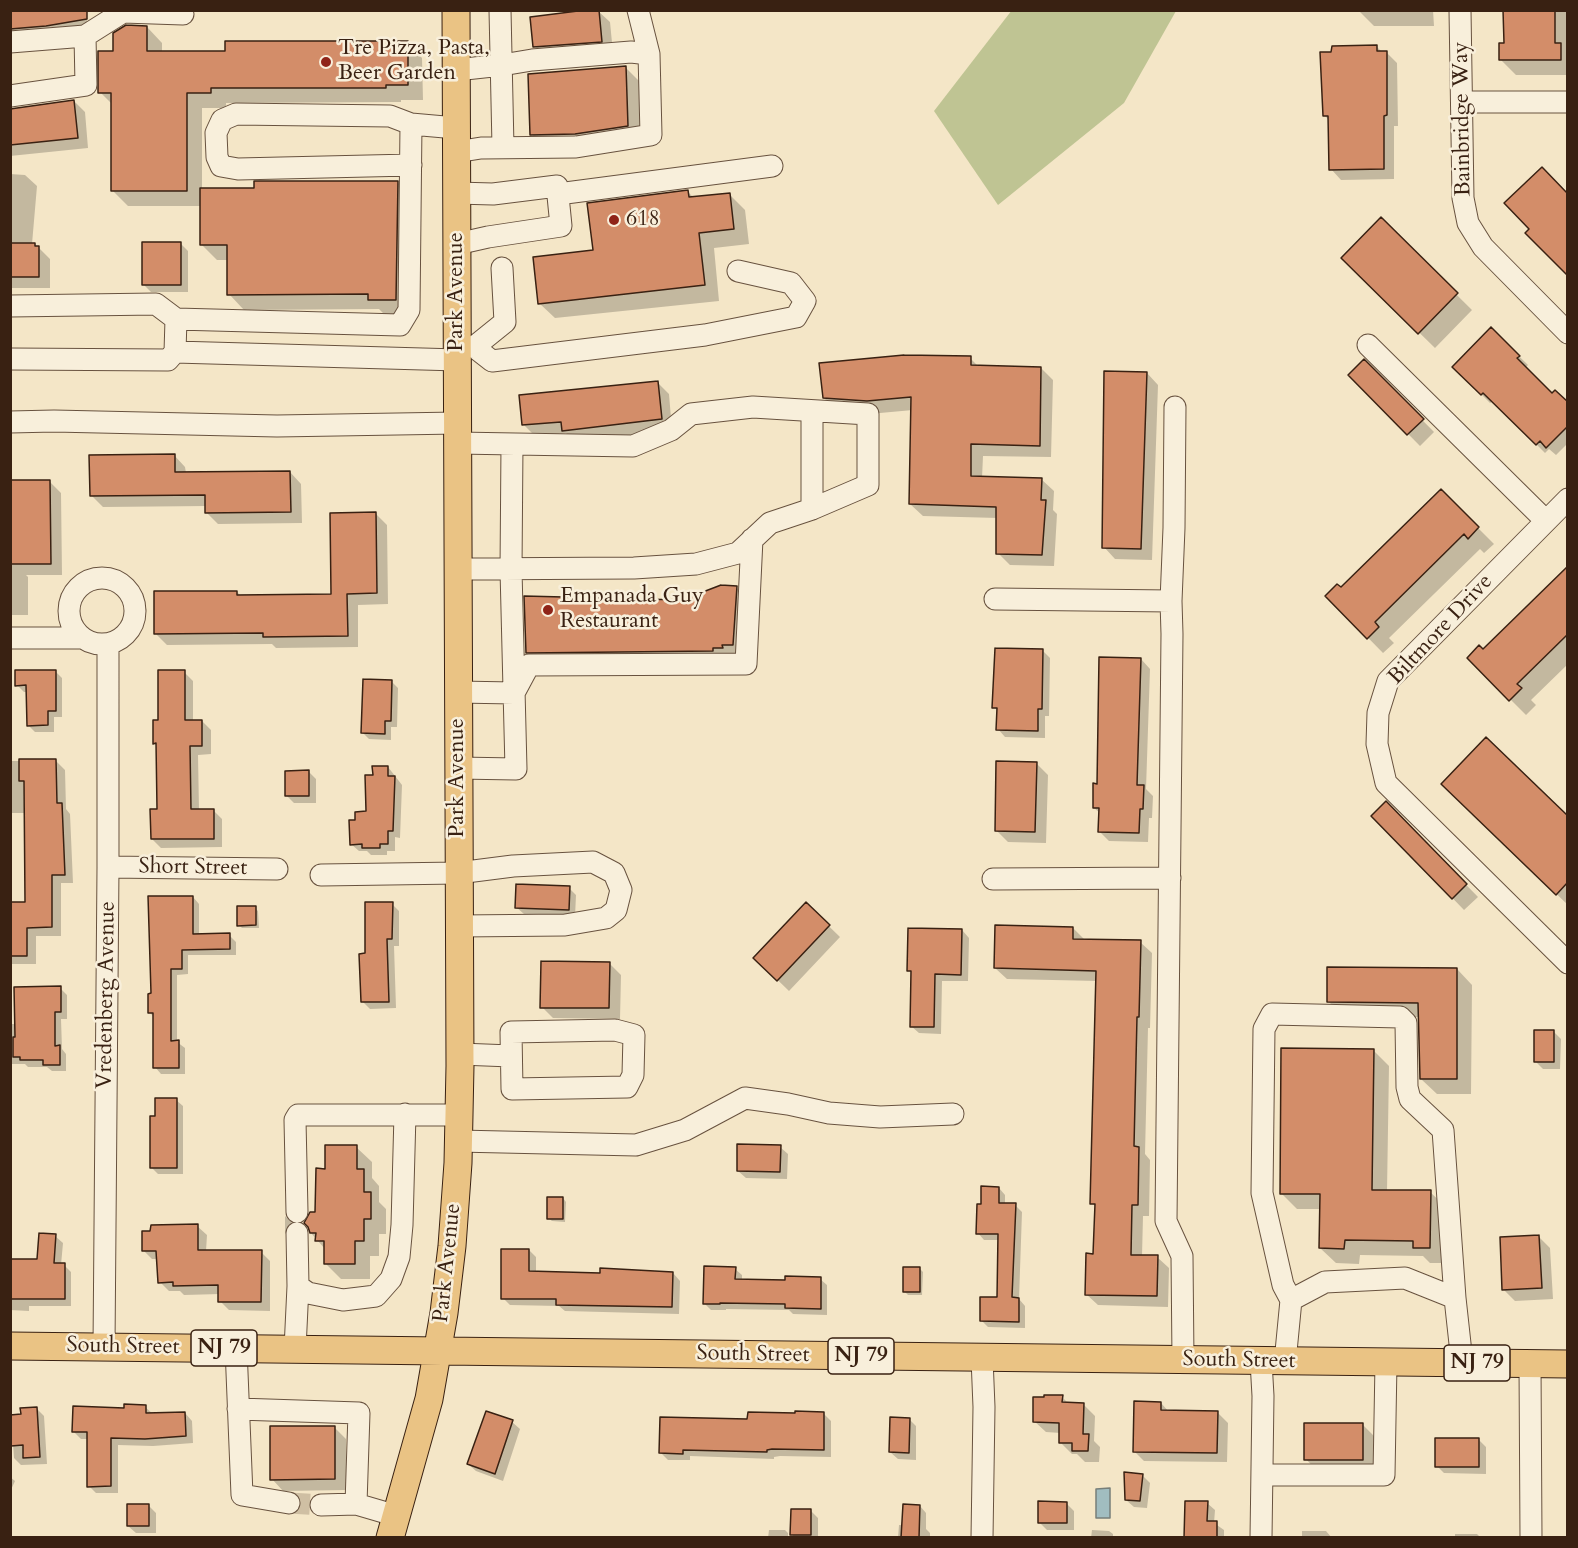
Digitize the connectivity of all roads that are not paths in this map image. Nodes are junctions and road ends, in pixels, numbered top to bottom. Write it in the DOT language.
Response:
graph roads {
  1 [pos="456,10"];
  2 [pos="500,10"];
  3 [pos="638,10"];
  4 [pos="1460,10"];
  5 [pos="183,14"];
  6 [pos="85,36"];
  7 [pos="10,42"];
  8 [pos="650,54"];
  9 [pos="502,65"];
  10 [pos="456,70"];
  11 [pos="10,96"];
  12 [pos="1462,102"];
  13 [pos="1568,102"];
  14 [pos="411,124"];
  15 [pos="456,140"];
  16 [pos="503,147"];
  17 [pos="411,165"];
  18 [pos="772,166"];
  19 [pos="456,193"];
  20 [pos="558,194"];
  21 [pos="457,244"];
  22 [pos="502,268"];
  23 [pos="738,271"];
  24 [pos="10,306"];
  25 [pos="176,319"];
  26 [pos="1568,333"];
  27 [pos="1368,345"];
  28 [pos="463,351"];
  29 [pos="176,352"];
  30 [pos="10,359"];
  31 [pos="1175,407"];
  32 [pos="812,411"];
  33 [pos="10,422"];
  34 [pos="457,433"];
  35 [pos="512,444"];
  36 [pos="1568,499"];
  37 [pos="812,509"];
  38 [pos="1546,521"];
  39 [pos="752,539"];
  40 [pos="457,569"];
  41 [pos="511,570"];
  42 [pos="995,599"];
  43 [pos="1171,601"];
  44 [pos="83,638"];
  45 [pos="10,639"];
  46 [pos="108,644"];
  47 [pos="457,692"];
  48 [pos="514,693"];
  49 [pos="458,768"];
  50 [pos="108,867"];
  51 [pos="277,869"];
  52 [pos="458,873"];
  53 [pos="321,875"];
  54 [pos="1170,878"];
  55 [pos="993,879"];
  56 [pos="459,926"];
  57 [pos="1564,954"];
  58 [pos="460,1054"];
  59 [pos="511,1056"];
  60 [pos="405,1114"];
  61 [pos="953,1114"];
  62 [pos="459,1128"];
  63 [pos="298,1286"];
  64 [pos="1455,1298"];
  65 [pos="1291,1300"];
  66 [pos="10,1346"];
  67 [pos="104,1347"];
  68 [pos="236,1348"];
  69 [pos="295,1349"];
  70 [pos="437,1350"];
  71 [pos="982,1358"];
  72 [pos="1183,1360"];
  73 [pos="1273,1361"];
  74 [pos="1462,1362"];
  75 [pos="1386,1363"];
  76 [pos="1530,1364"];
  77 [pos="1568,1364"];
  78 [pos="238,1408"];
  79 [pos="1262,1475"];
  80 [pos="289,1503"];
  81 [pos="356,1504"];
  82 [pos="321,1505"];
  83 [pos="393,1527"];
  84 [pos="982,1538"];
  85 [pos="1261,1538"];
  86 [pos="1531,1538"];
  1 -- 10 [label="main road, Park Avenue"];
  2 -- 9 [label="street"];
  3 -- 8 [label="street"];
  4 -- 12 [label="street, Bainbridge Way"];
  5 -- 6 [label="street"];
  6 -- 7 [label="street"];
  6 -- 11 [label="street"];
  8 -- 9 [label="street"];
  8 -- 16 [label="street"];
  9 -- 10 [label="street"];
  9 -- 16 [label="street"];
  10 -- 15 [label="main road, Park Avenue"];
  12 -- 13 [label="street"];
  12 -- 26 [label="street, Bainbridge Way"];
  14 -- 15 [label="street"];
  14 -- 17 [label="street"];
  14 -- 17 [label="street"];
  15 -- 16 [label="street"];
  15 -- 19 [label="main road, Park Avenue"];
  17 -- 25 [label="street"];
  18 -- 20 [label="street"];
  19 -- 20 [label="street"];
  19 -- 21 [label="main road, Park Avenue"];
  20 -- 21 [label="street"];
  21 -- 28 [label="main road, Park Avenue"];
  22 -- 28 [label="street"];
  23 -- 28 [label="street"];
  24 -- 25 [label="street"];
  25 -- 29 [label="street"];
  27 -- 38 [label="street"];
  28 -- 29 [label="street"];
  28 -- 34 [label="main road, Park Avenue"];
  29 -- 30 [label="street"];
  31 -- 43 [label="street"];
  32 -- 35 [label="street"];
  32 -- 37 [label="street"];
  32 -- 37 [label="street"];
  33 -- 34 [label="street"];
  34 -- 35 [label="street"];
  34 -- 40 [label="main road, Park Avenue"];
  35 -- 41 [label="street"];
  36 -- 38 [label="street, Biltmore Drive"];
  37 -- 39 [label="street"];
  38 -- 57 [label="street, Biltmore Drive"];
  39 -- 41 [label="street"];
  39 -- 48 [label="street"];
  40 -- 41 [label="street"];
  40 -- 47 [label="main road, Park Avenue"];
  41 -- 48 [label="street"];
  42 -- 43 [label="street"];
  43 -- 54 [label="street"];
  44 -- 45 [label="street"];
  44 -- 46 [label="street"];
  44 -- 46 [label="street"];
  46 -- 50 [label="street, Vredenberg Avenue"];
  47 -- 48 [label="street"];
  47 -- 49 [label="main road, Park Avenue"];
  48 -- 49 [label="street"];
  49 -- 52 [label="main road, Park Avenue"];
  50 -- 51 [label="street, Short Street"];
  50 -- 67 [label="street, Vredenberg Avenue"];
  52 -- 53 [label="street"];
  52 -- 56 [label="main road, Park Avenue"];
  52 -- 56 [label="street"];
  54 -- 55 [label="street"];
  54 -- 72 [label="street"];
  56 -- 58 [label="main road, Park Avenue"];
  58 -- 59 [label="street"];
  58 -- 62 [label="main road, Park Avenue"];
  59 -- 59 [label="street"];
  60 -- 62 [label="street"];
  60 -- 63 [label="street"];
  60 -- 63 [label="street"];
  61 -- 62 [label="street"];
  62 -- 70 [label="main road, Park Avenue"];
  63 -- 69 [label="street"];
  64 -- 65 [label="street"];
  64 -- 65 [label="street"];
  64 -- 74 [label="street"];
  65 -- 73 [label="street"];
  66 -- 67 [label="main road, South Street / NJ 79"];
  67 -- 68 [label="main road, South Street / NJ 79"];
  68 -- 69 [label="main road, South Street / NJ 79"];
  68 -- 78 [label="street"];
  69 -- 70 [label="main road, South Street / NJ 79"];
  70 -- 71 [label="main road, South Street / NJ 79"];
  70 -- 83 [label="main road, Park Avenue"];
  71 -- 72 [label="main road, South Street / NJ 79"];
  71 -- 84 [label="street"];
  72 -- 73 [label="main road, South Street / NJ 79"];
  73 -- 75 [label="main road, South Street / NJ 79"];
  73 -- 79 [label="street"];
  74 -- 75 [label="main road, South Street / NJ 79"];
  74 -- 76 [label="main road, South Street / NJ 79"];
  75 -- 79 [label="street"];
  76 -- 77 [label="main road, South Street / NJ 79"];
  76 -- 86 [label="street"];
  78 -- 80 [label="street"];
  78 -- 81 [label="street"];
  79 -- 85 [label="street"];
  81 -- 82 [label="street"];
  81 -- 83 [label="street"];
}
